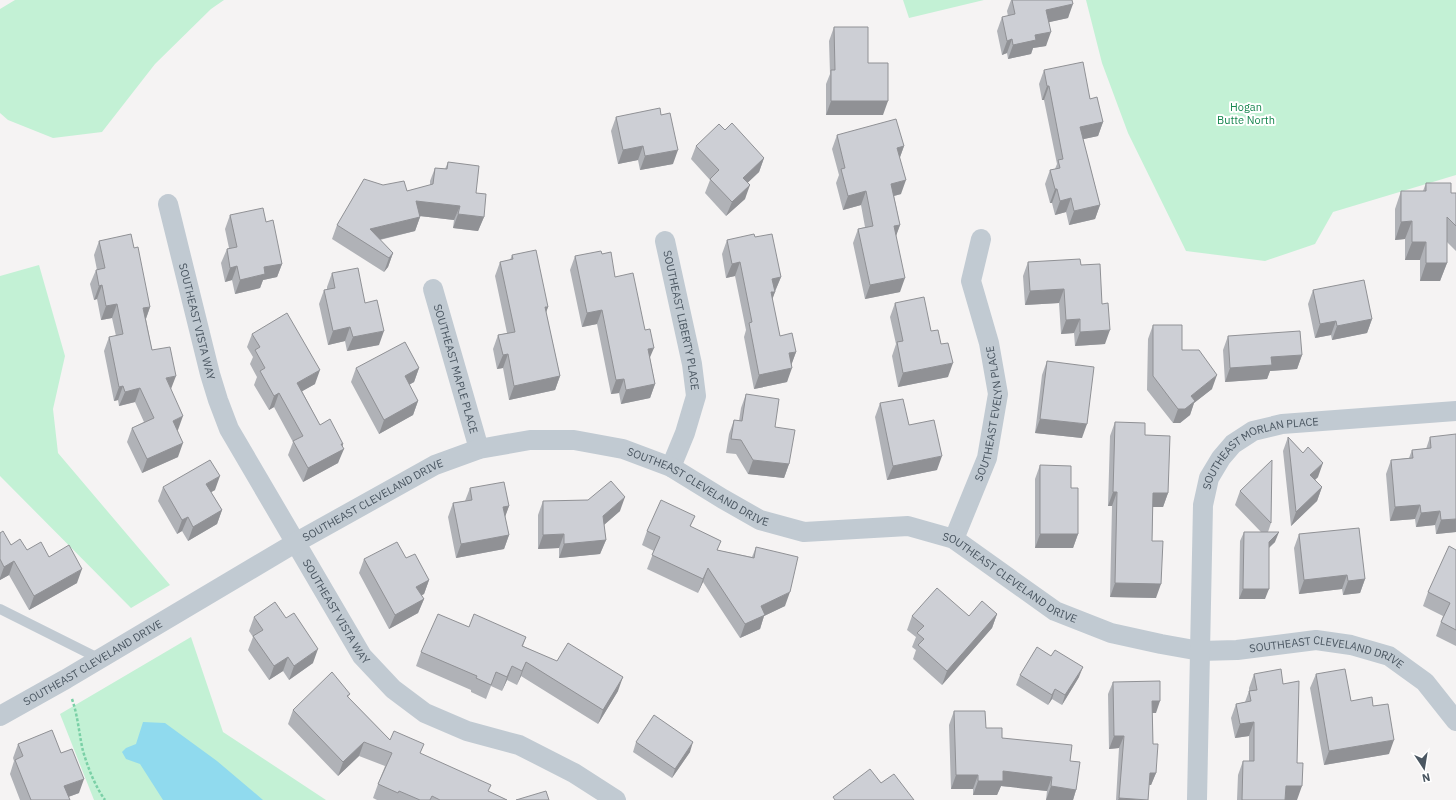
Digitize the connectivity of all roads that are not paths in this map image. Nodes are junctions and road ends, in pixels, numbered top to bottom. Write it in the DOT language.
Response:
graph roads {
  1 [pos="168,204"];
  2 [pos="981,238"];
  3 [pos="665,240"];
  4 [pos="433,289"];
  5 [pos="1456,411"];
  6 [pos="479,449"];
  7 [pos="671,467"];
  8 [pos="954,539"];
  9 [pos="295,543"];
  10 [pos="0,609"];
  11 [pos="1200,650"];
  12 [pos="100,659"];
  13 [pos="0,716"];
  14 [pos="1456,721"];
  15 [pos="616,800"];
  16 [pos="1197,800"];
  1 -- 9 [label="street, SOUTHEAST VISTA WAY"];
  2 -- 8 [label="street, SOUTHEAST EVELYN PLACE"];
  3 -- 7 [label="street, SOUTHEAST LIBERTY PLACE"];
  4 -- 6 [label="street, SOUTHEAST MAPLE PLACE"];
  5 -- 11 [label="street, SOUTHEAST MORLAN PLACE"];
  6 -- 7 [label="street, SOUTHEAST CLEVELAND DRIVE"];
  6 -- 9 [label="street, SOUTHEAST CLEVELAND DRIVE"];
  7 -- 8 [label="street, SOUTHEAST CLEVELAND DRIVE"];
  8 -- 11 [label="street, SOUTHEAST CLEVELAND DRIVE"];
  9 -- 12 [label="street, SOUTHEAST CLEVELAND DRIVE"];
  9 -- 15 [label="street, SOUTHEAST VISTA WAY"];
  10 -- 12 [label="lane"];
  11 -- 14 [label="street, SOUTHEAST CLEVELAND DRIVE"];
  11 -- 16 [label="street, SOUTHEAST MORLAN PLACE"];
  12 -- 13 [label="street, SOUTHEAST CLEVELAND DRIVE"];
}
